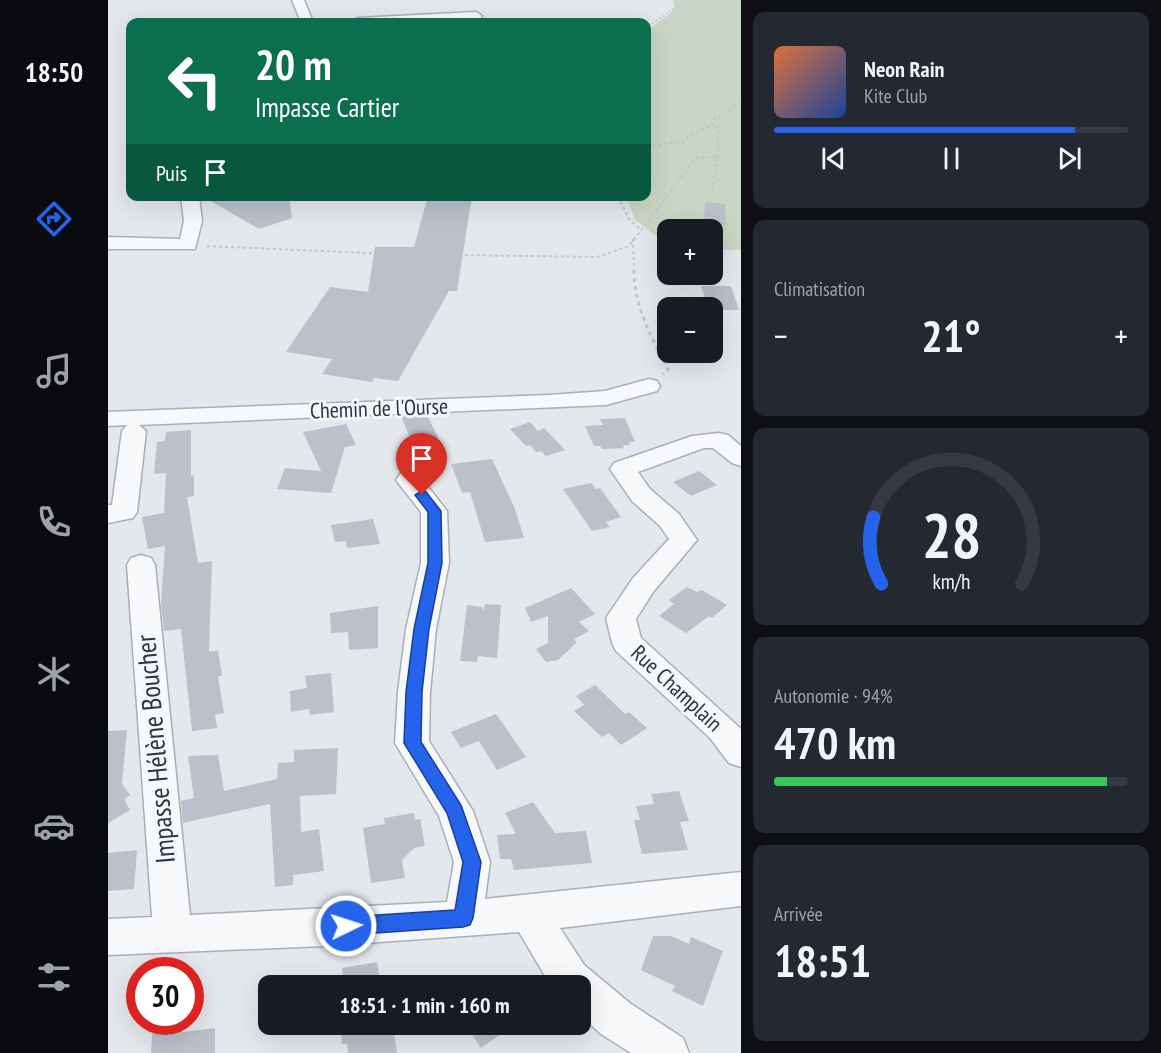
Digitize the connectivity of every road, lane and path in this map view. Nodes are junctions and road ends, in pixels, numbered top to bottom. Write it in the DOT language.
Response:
graph roads {
  1 [pos="298,0"];
  2 [pos="686,0"];
  3 [pos="476,16"];
  4 [pos="305,18"];
  5 [pos="437,18"];
  6 [pos="651,24"];
  7 [pos="741,101"];
  8 [pos="712,124"];
  9 [pos="651,146"];
  10 [pos="718,157"];
  11 [pos="712,191"];
  12 [pos="191,201"];
  13 [pos="620,201"];
  14 [pos="640,230"];
  15 [pos="633,239"];
  16 [pos="108,243"];
  17 [pos="188,245"];
  18 [pos="649,386"];
  19 [pos="108,419"];
  20 [pos="134,431"];
  21 [pos="741,458"];
  22 [pos="409,480"];
  23 [pos="116,513"];
  24 [pos="141,565"];
  25 [pos="741,753"];
  26 [pos="741,888"];
  27 [pos="530,914"];
  28 [pos="463,918"];
  29 [pos="173,933"];
  30 [pos="108,937"];
  31 [pos="568,975"];
  32 [pos="591,997"];
  33 [pos="668,1053"];
  1 -- 4 [label="street"];
  2 -- 6 [label="path"];
  3 -- 5 [label="street"];
  7 -- 8 [label="path"];
  8 -- 9 [label="path"];
  8 -- 10 [label="path"];
  10 -- 11 [label="path"];
  10 -- 14 [label="path"];
  12 -- 17 [label="street"];
  13 -- 14 [label="path"];
  14 -- 15 [label="path"];
  15 -- 17 [label="path"];
  15 -- 18 [label="path"];
  16 -- 17 [label="street"];
  18 -- 19 [label="street, Chemin de l'Ourse"];
  20 -- 23 [label="street"];
  21 -- 25 [label="street, Rue Champlain"];
  22 -- 28 [label="street"];
  24 -- 29 [label="street, Impasse Hélène Boucher"];
  26 -- 27 [label="street"];
  27 -- 28 [label="street"];
  27 -- 31 [label="street"];
  28 -- 29 [label="street"];
  29 -- 30 [label="street"];
  32 -- 33 [label="street"];
}
